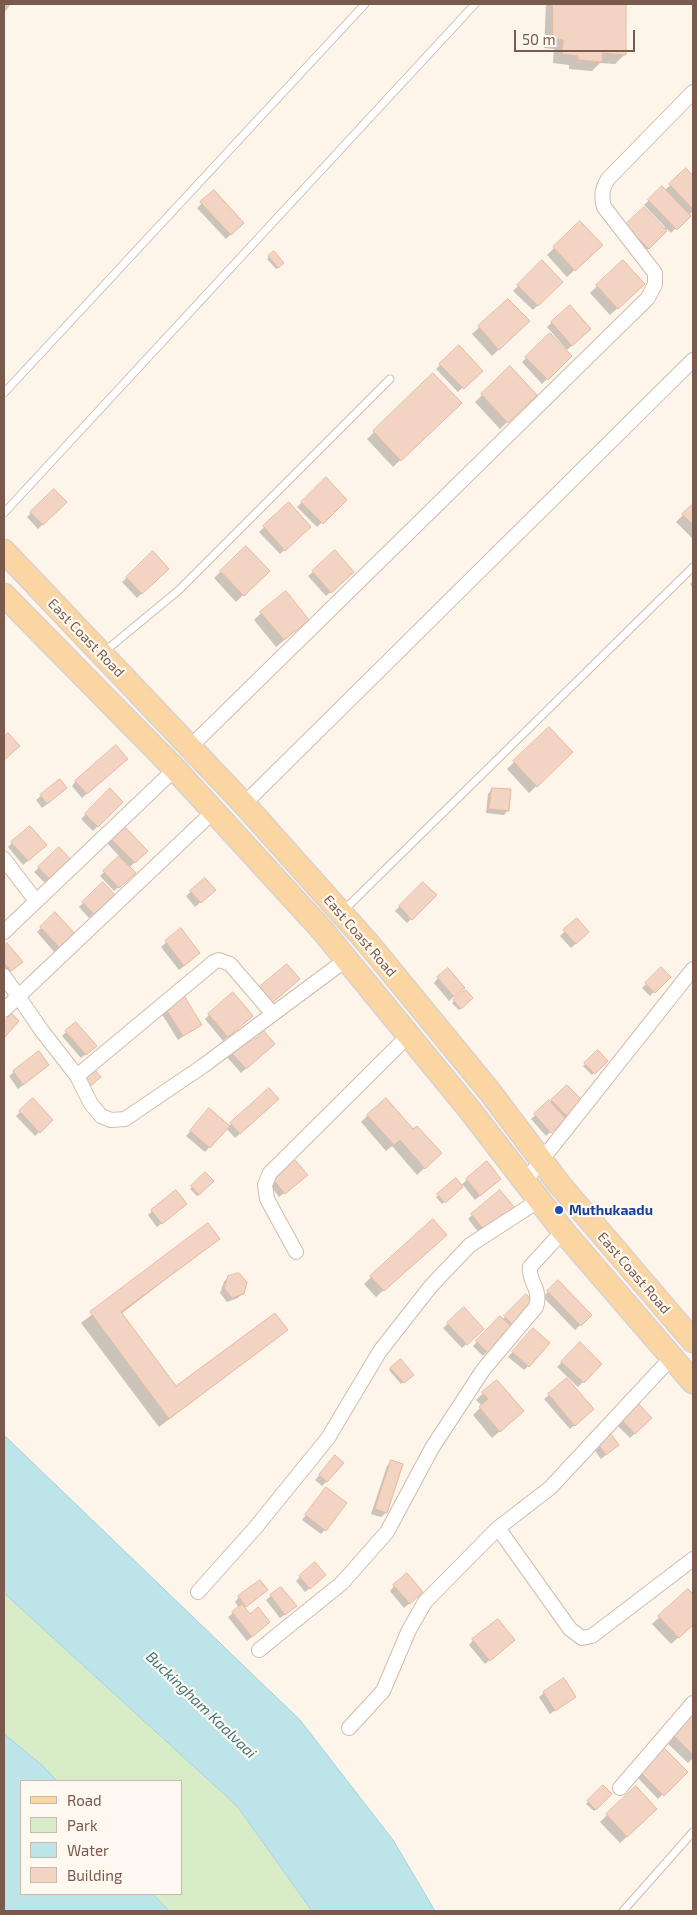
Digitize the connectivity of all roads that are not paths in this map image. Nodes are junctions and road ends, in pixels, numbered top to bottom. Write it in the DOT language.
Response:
graph roads {
  1 [pos="365,4"];
  2 [pos="475,4"];
  3 [pos="693,92"];
  4 [pos="693,360"];
  5 [pos="390,379"];
  6 [pos="4,393"];
  7 [pos="4,513"];
  8 [pos="4,552"];
  9 [pos="693,567"];
  10 [pos="4,595"];
  11 [pos="101,654"];
  12 [pos="190,747"];
  13 [pos="175,769"];
  14 [pos="244,804"];
  15 [pos="215,810"];
  16 [pos="4,860"];
  17 [pos="36,901"];
  18 [pos="341,914"];
  19 [pos="4,932"];
  20 [pos="346,959"];
  21 [pos="693,969"];
  22 [pos="4,976"];
  23 [pos="18,996"];
  24 [pos="4,1010"];
  25 [pos="273,1014"];
  26 [pos="409,1035"];
  27 [pos="77,1076"];
  28 [pos="542,1160"];
  29 [pos="525,1182"];
  30 [pos="538,1201"];
  31 [pos="563,1231"];
  32 [pos="296,1252"];
  33 [pos="693,1341"];
  34 [pos="672,1357"];
  35 [pos="693,1382"];
  36 [pos="498,1528"];
  37 [pos="693,1559"];
  38 [pos="198,1592"];
  39 [pos="259,1650"];
  40 [pos="693,1703"];
  41 [pos="349,1728"];
  42 [pos="620,1788"];
  43 [pos="693,1832"];
  44 [pos="623,1911"];
  1 -- 6 [label="lane"];
  2 -- 7 [label="lane"];
  3 -- 12 [label="street"];
  4 -- 14 [label="street"];
  5 -- 11 [label="lane"];
  8 -- 11 [label="main road, East Coast Road"];
  9 -- 18 [label="lane"];
  10 -- 13 [label="main road, East Coast Road"];
  11 -- 12 [label="main road, East Coast Road"];
  12 -- 14 [label="main road, East Coast Road"];
  13 -- 15 [label="main road, East Coast Road"];
  13 -- 17 [label="street"];
  14 -- 18 [label="main road, East Coast Road"];
  15 -- 20 [label="main road, East Coast Road"];
  15 -- 23 [label="street"];
  16 -- 17 [label="street"];
  17 -- 19 [label="street"];
  18 -- 28 [label="main road, East Coast Road"];
  20 -- 25 [label="street"];
  20 -- 26 [label="main road, East Coast Road"];
  21 -- 28 [label="street"];
  22 -- 23 [label="street"];
  23 -- 24 [label="street"];
  23 -- 27 [label="street"];
  25 -- 27 [label="street"];
  25 -- 27 [label="street"];
  26 -- 29 [label="main road, East Coast Road"];
  26 -- 32 [label="street"];
  28 -- 29 [label="street"];
  28 -- 33 [label="main road, East Coast Road"];
  29 -- 30 [label="main road, East Coast Road"];
  30 -- 31 [label="main road, East Coast Road"];
  30 -- 38 [label="street"];
  31 -- 34 [label="main road, East Coast Road"];
  31 -- 39 [label="street"];
  34 -- 35 [label="main road, East Coast Road"];
  34 -- 36 [label="street"];
  36 -- 37 [label="street"];
  36 -- 41 [label="street"];
  40 -- 42 [label="street"];
  43 -- 44 [label="lane"];
}
